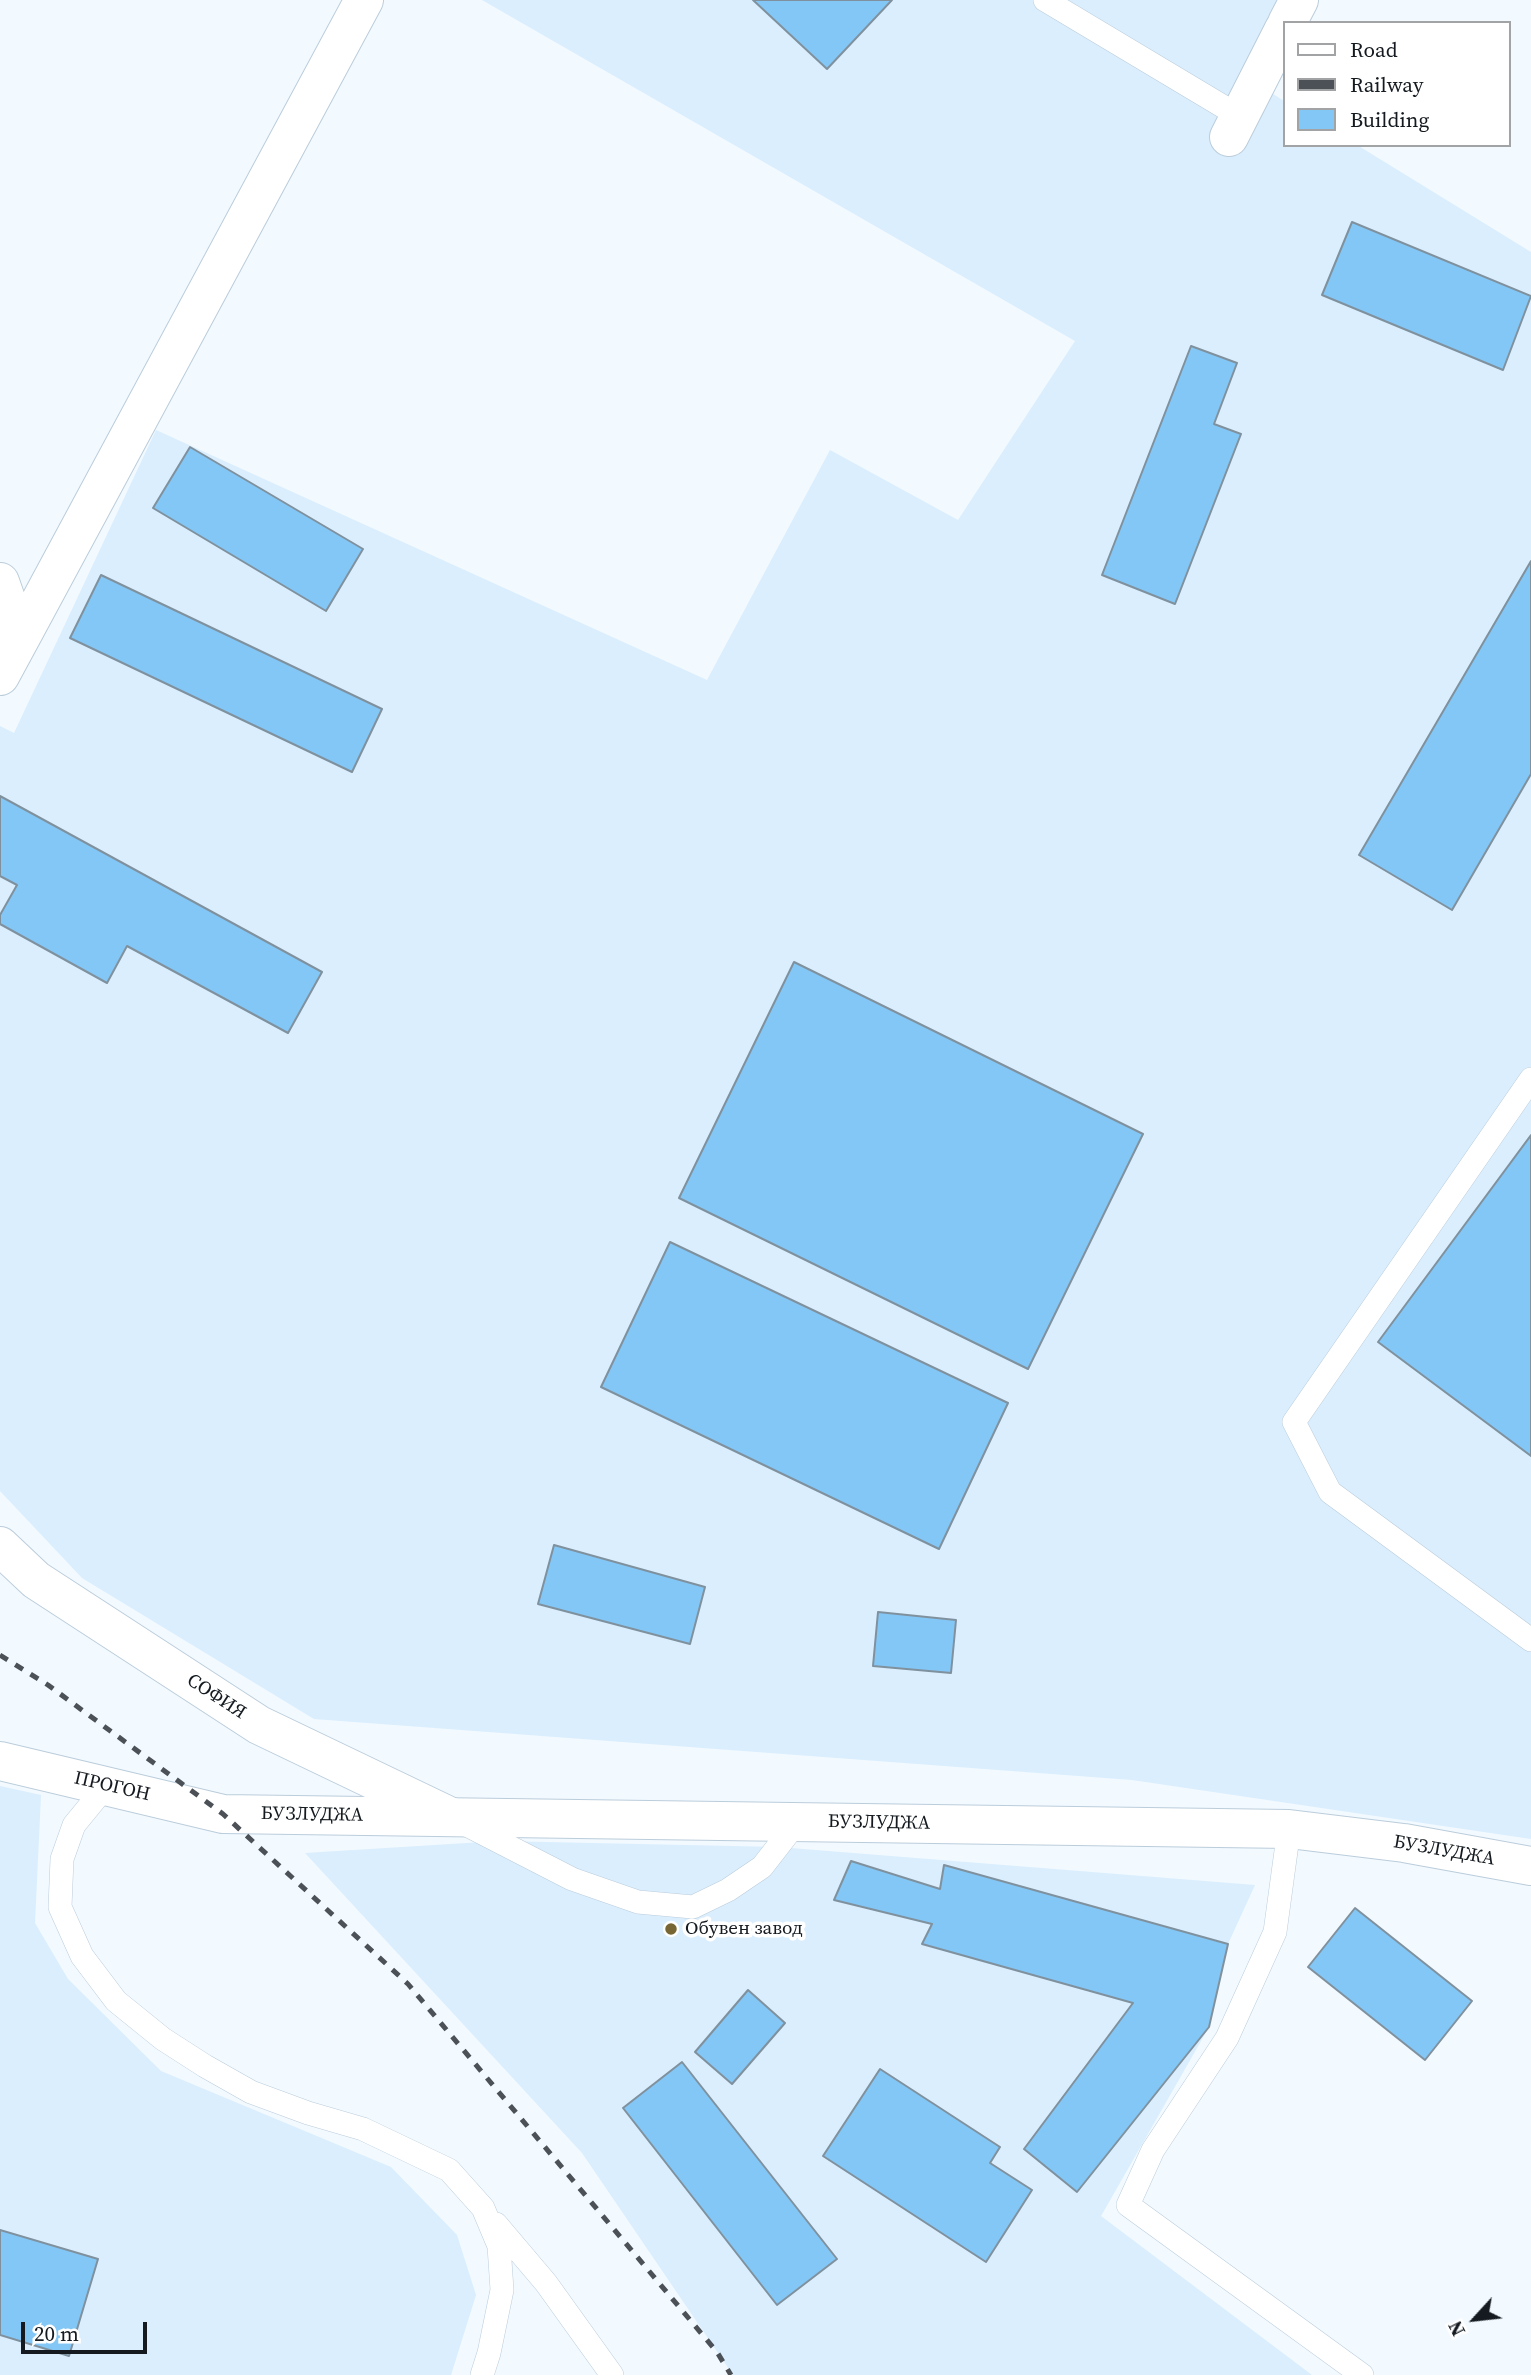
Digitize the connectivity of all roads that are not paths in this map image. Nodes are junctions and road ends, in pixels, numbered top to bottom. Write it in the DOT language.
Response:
graph roads {
  1 [pos="364,0"];
  2 [pos="1045,0"];
  3 [pos="1299,0"];
  4 [pos="1288,21"];
  5 [pos="1282,33"];
  6 [pos="1234,127"];
  7 [pos="0,582"];
  8 [pos="20,639"];
  9 [pos="0,676"];
  10 [pos="1531,1079"];
  11 [pos="0,1546"];
  12 [pos="1531,1640"];
  13 [pos="0,1761"];
  14 [pos="106,1786"];
  15 [pos="223,1814"];
  16 [pos="451,1817"];
  17 [pos="797,1822"];
  18 [pos="1289,1829"];
  19 [pos="1531,1866"];
  20 [pos="483,2208"];
  21 [pos="482,2375"];
  22 [pos="612,2375"];
  23 [pos="1362,2375"];
  1 -- 8 [label="street"];
  2 -- 6 [label="lane"];
  3 -- 4 [label="street"];
  5 -- 6 [label="street"];
  7 -- 8 [label="street"];
  8 -- 9 [label="street"];
  10 -- 12 [label="lane"];
  11 -- 16 [label="street, СОФИЯ"];
  13 -- 14 [label="street, ПРОГОН"];
  14 -- 15 [label="street, ПРОГОН"];
  14 -- 20 [label="lane"];
  15 -- 16 [label="street, БУЗЛУДЖА"];
  16 -- 17 [label="street, БУЗЛУДЖА"];
  16 -- 17 [label="lane"];
  17 -- 18 [label="street, БУЗЛУДЖА"];
  18 -- 19 [label="street, БУЗЛУДЖА"];
  18 -- 23 [label="lane"];
  20 -- 21 [label="lane"];
  20 -- 22 [label="lane"];
}
